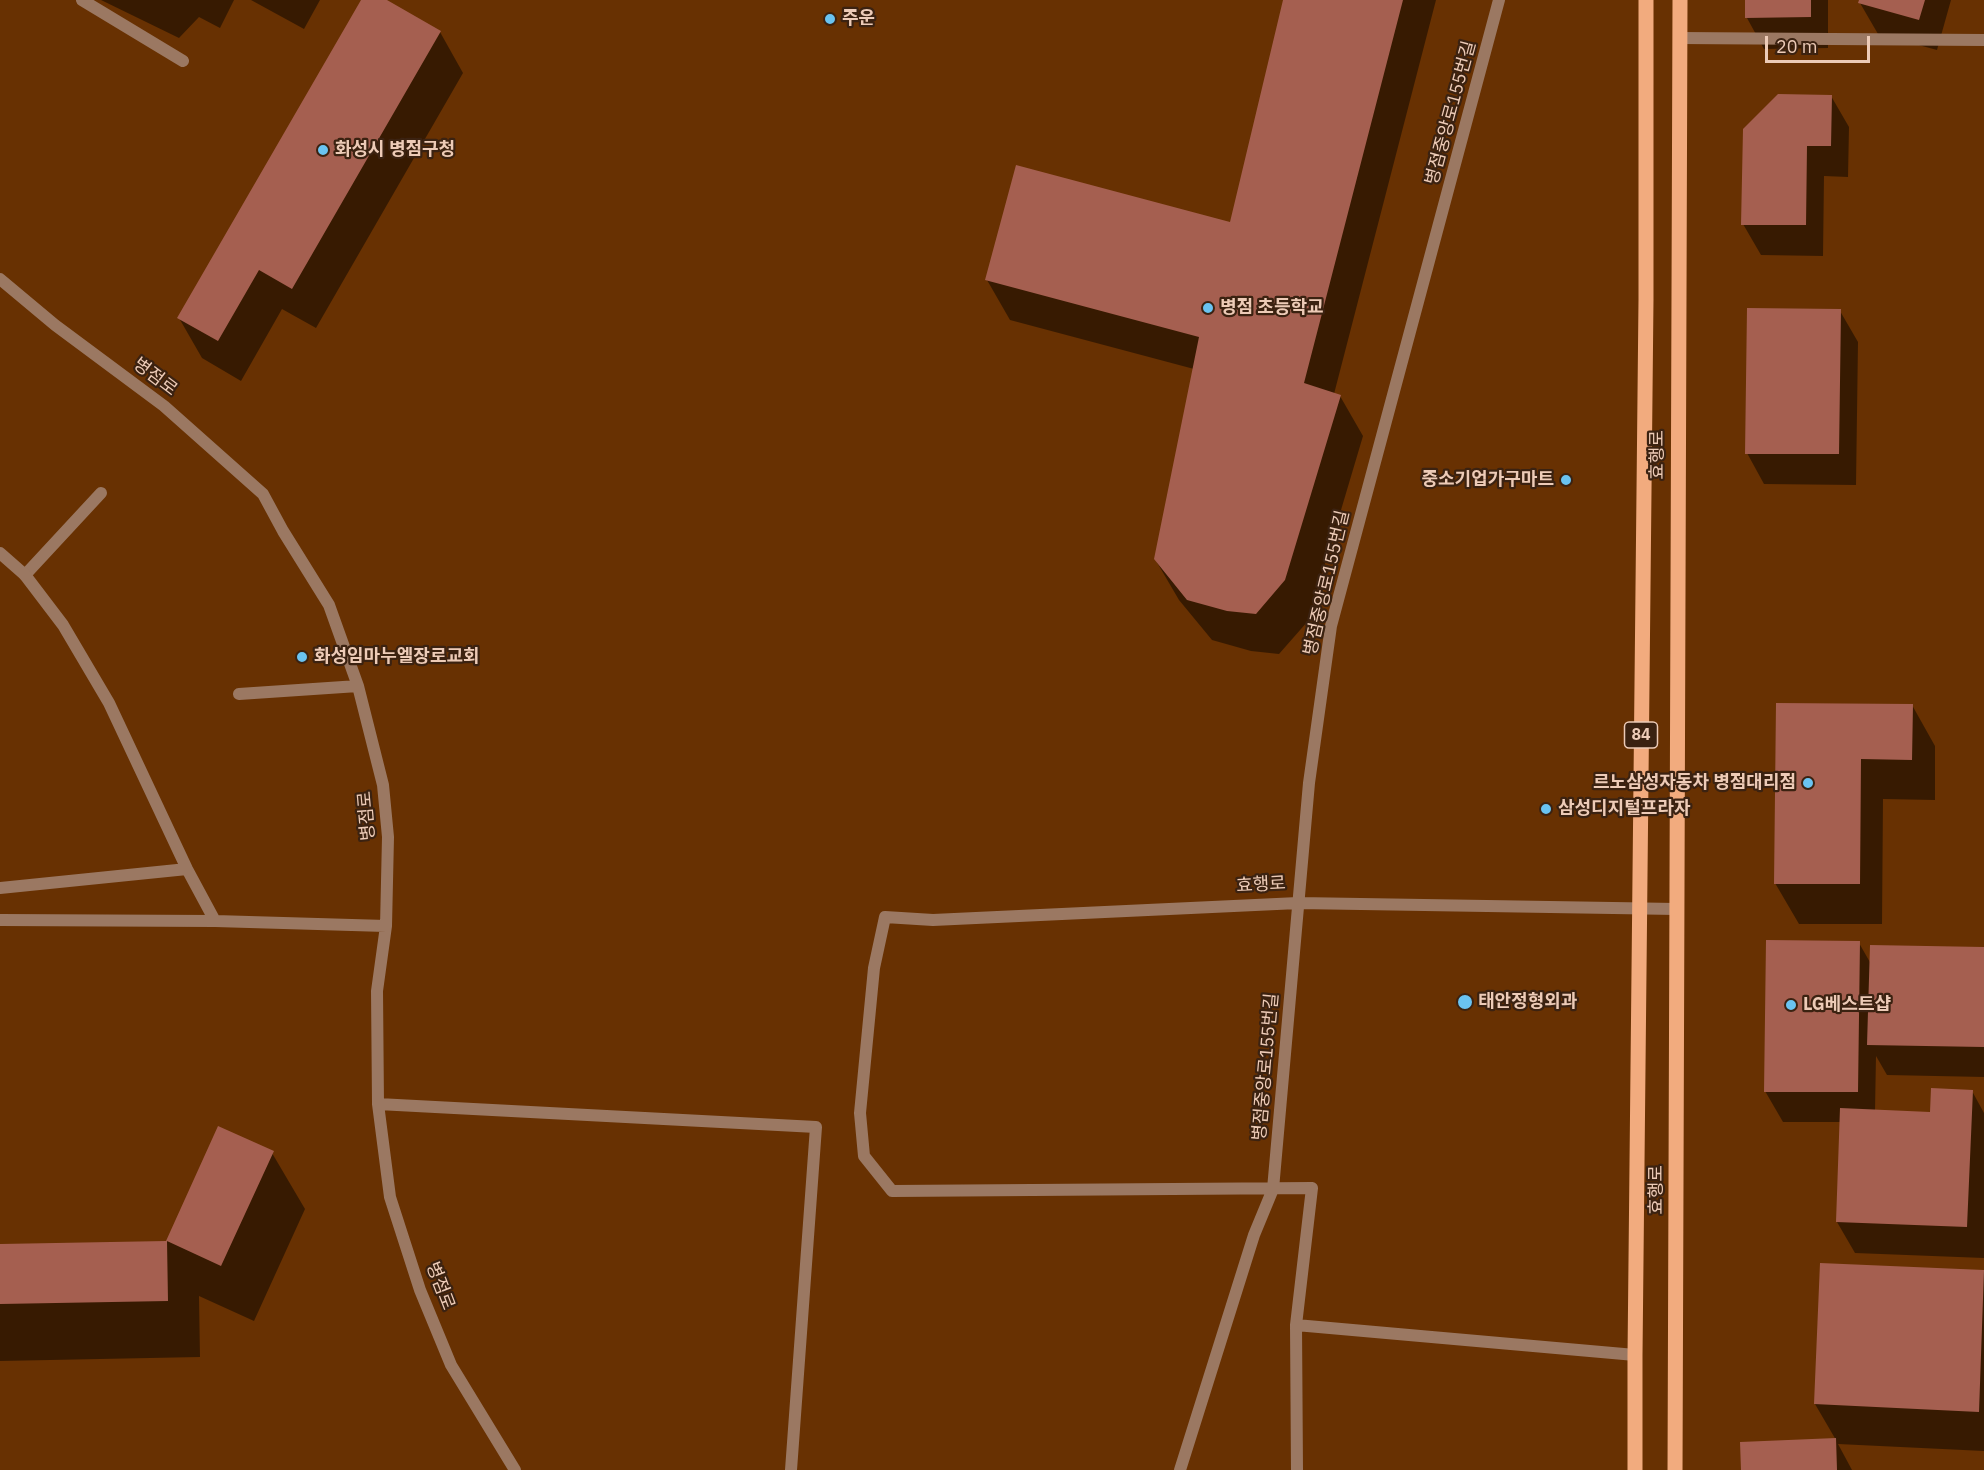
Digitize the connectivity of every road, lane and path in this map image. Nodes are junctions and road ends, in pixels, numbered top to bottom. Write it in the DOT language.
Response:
graph roads {
  1 [pos="82,0"];
  2 [pos="1499,0"];
  3 [pos="1646,0"];
  4 [pos="1680,0"];
  5 [pos="1679,38"];
  6 [pos="1984,40"];
  7 [pos="183,62"];
  8 [pos="0,279"];
  9 [pos="102,493"];
  10 [pos="0,553"];
  11 [pos="25,575"];
  12 [pos="358,686"];
  13 [pos="238,694"];
  14 [pos="187,869"];
  15 [pos="0,888"];
  16 [pos="1298,903"];
  17 [pos="1639,909"];
  18 [pos="1676,909"];
  19 [pos="0,920"];
  20 [pos="215,921"];
  21 [pos="386,926"];
  22 [pos="378,1104"];
  23 [pos="1273,1190"];
  24 [pos="1296,1325"];
  25 [pos="1635,1355"];
  26 [pos="515,1470"];
  27 [pos="790,1470"];
  28 [pos="1180,1470"];
  29 [pos="1297,1470"];
  30 [pos="1635,1470"];
  31 [pos="1675,1470"];
  1 -- 7 [label="street"];
  2 -- 16 [label="street, 병점중앙로155번길"];
  3 -- 17 [label="main road, 효행로 / 84"];
  4 -- 5 [label="main road, 효행로 / 84"];
  5 -- 6 [label="street"];
  5 -- 18 [label="main road, 효행로 / 84"];
  8 -- 12 [label="street, 병점로"];
  9 -- 11 [label="street"];
  10 -- 11 [label="street"];
  11 -- 14 [label="street"];
  12 -- 13 [label="street"];
  12 -- 21 [label="street, 병점로"];
  14 -- 15 [label="street"];
  14 -- 20 [label="street"];
  16 -- 17 [label="street, 효행로"];
  16 -- 23 [label="street, 병점중앙로155번길"];
  16 -- 23 [label="street, 효행로"];
  17 -- 18 [label="street, 효행로"];
  17 -- 25 [label="main road, 효행로 / 84"];
  18 -- 31 [label="main road, 효행로 / 84"];
  19 -- 20 [label="street"];
  20 -- 21 [label="street"];
  21 -- 22 [label="street, 병점로"];
  22 -- 26 [label="street, 병점로"];
  22 -- 27 [label="street"];
  23 -- 24 [label="street"];
  23 -- 28 [label="street, 병점중앙로155번길"];
  24 -- 25 [label="street"];
  24 -- 29 [label="street"];
  25 -- 30 [label="main road, 효행로 / 84"];
}
